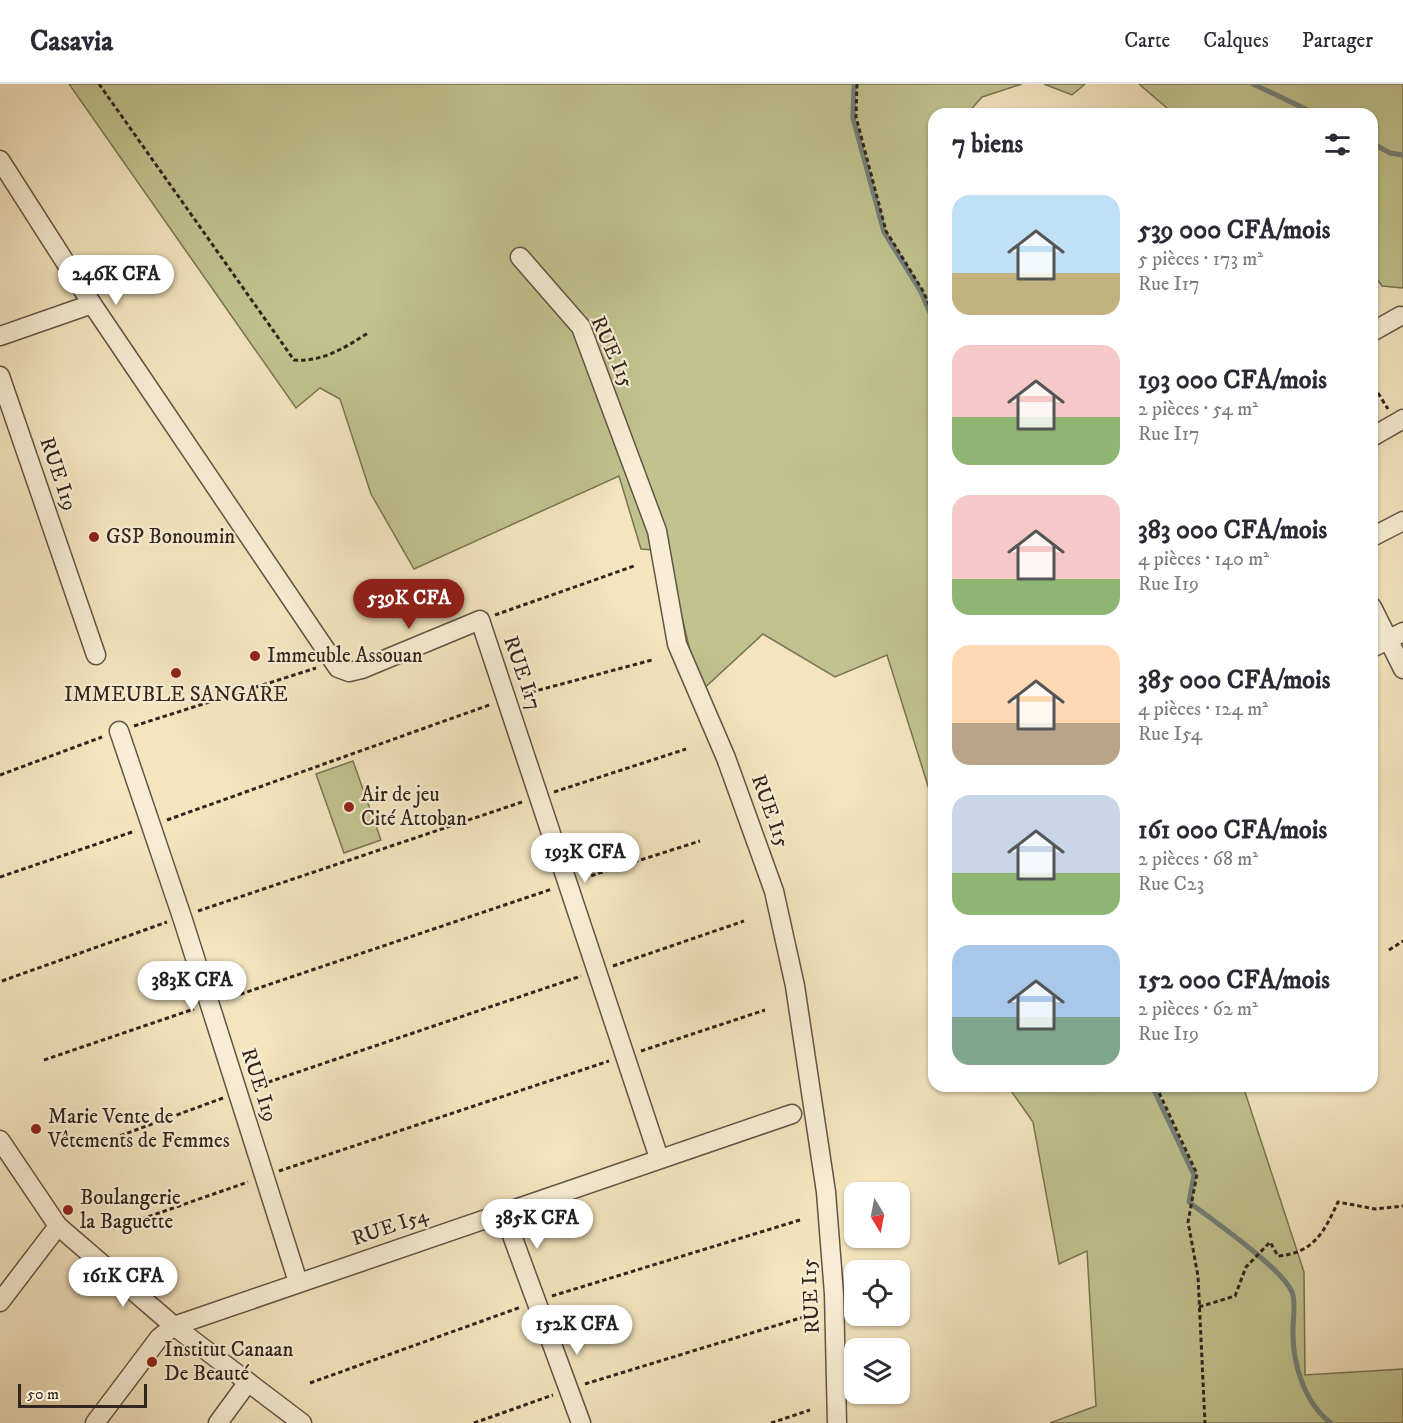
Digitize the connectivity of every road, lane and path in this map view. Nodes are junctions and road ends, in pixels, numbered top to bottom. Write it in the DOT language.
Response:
graph roads {
  1 [pos="99,84"];
  2 [pos="857,84"];
  3 [pos="0,160"];
  4 [pos="520,257"];
  5 [pos="928,302"];
  6 [pos="92,304"];
  7 [pos="1400,316"];
  8 [pos="1378,329"];
  9 [pos="368,333"];
  10 [pos="0,336"];
  11 [pos="0,376"];
  12 [pos="1403,419"];
  13 [pos="1378,433"];
  14 [pos="1403,521"];
  15 [pos="1378,534"];
  16 [pos="634,566"];
  17 [pos="1378,619"];
  18 [pos="480,620"];
  19 [pos="1388,640"];
  20 [pos="96,655"];
  21 [pos="652,660"];
  22 [pos="333,662"];
  23 [pos="1403,669"];
  24 [pos="508,699"];
  25 [pos="119,731"];
  26 [pos="686,749"];
  27 [pos="0,775"];
  28 [pos="539,796"];
  29 [pos="150,825"];
  30 [pos="700,841"];
  31 [pos="0,877"];
  32 [pos="566,884"];
  33 [pos="182,917"];
  34 [pos="744,921"];
  35 [pos="1403,941"];
  36 [pos="1389,950"];
  37 [pos="595,972"];
  38 [pos="2,981"];
  39 [pos="208,1004"];
  40 [pos="765,1010"];
  41 [pos="624,1057"];
  42 [pos="44,1060"];
  43 [pos="238,1092"];
  44 [pos="1159,1092"];
  45 [pos="792,1114"];
  46 [pos="0,1140"];
  47 [pos="92,1146"];
  48 [pos="659,1158"];
  49 [pos="265,1176"];
  50 [pos="1403,1206"];
  51 [pos="503,1211"];
  52 [pos="58,1226"];
  53 [pos="113,1229"];
  54 [pos="298,1282"];
  55 [pos="0,1302"];
  56 [pos="1198,1307"];
  57 [pos="807,1316"];
  58 [pos="174,1326"];
  59 [pos="248,1382"];
  60 [pos="570,1389"];
  61 [pos="810,1410"];
  62 [pos="95,1423"];
  63 [pos="218,1423"];
  64 [pos="302,1423"];
  65 [pos="474,1423"];
  66 [pos="581,1423"];
  67 [pos="771,1423"];
  68 [pos="837,1423"];
  69 [pos="1205,1423"];
  1 -- 9 [label="path"];
  2 -- 5 [label="path"];
  3 -- 6 [label="street"];
  4 -- 68 [label="street, RUE I15"];
  6 -- 10 [label="street"];
  6 -- 22 [label="street"];
  7 -- 8 [label="street"];
  11 -- 20 [label="street, RUE I19"];
  12 -- 13 [label="street"];
  14 -- 15 [label="street"];
  16 -- 18 [label="path"];
  17 -- 19 [label="street"];
  18 -- 22 [label="street, RUE I17"];
  18 -- 24 [label="street, RUE I17"];
  19 -- 23 [label="street"];
  21 -- 24 [label="path"];
  22 -- 25 [label="path"];
  24 -- 28 [label="street, RUE I17"];
  24 -- 29 [label="path"];
  25 -- 27 [label="path"];
  25 -- 29 [label="street, RUE I19"];
  26 -- 28 [label="path"];
  28 -- 32 [label="street, RUE I17"];
  28 -- 33 [label="path"];
  29 -- 31 [label="path"];
  29 -- 33 [label="street, RUE I19"];
  30 -- 32 [label="path"];
  32 -- 37 [label="street, RUE I17"];
  32 -- 39 [label="path"];
  33 -- 38 [label="path"];
  33 -- 39 [label="street, RUE I19"];
  34 -- 37 [label="path"];
  35 -- 36 [label="path"];
  37 -- 41 [label="street, RUE I17"];
  37 -- 43 [label="path"];
  39 -- 42 [label="path"];
  39 -- 43 [label="street, RUE I19"];
  40 -- 41 [label="path"];
  41 -- 48 [label="street, RUE I17"];
  41 -- 49 [label="path"];
  43 -- 47 [label="path"];
  43 -- 49 [label="street, RUE I19"];
  44 -- 56 [label="path"];
  45 -- 48 [label="street, RUE I54"];
  46 -- 52 [label="street"];
  48 -- 51 [label="street, RUE I54"];
  49 -- 53 [label="path"];
  49 -- 54 [label="street, RUE I19"];
  50 -- 56 [label="path"];
  51 -- 54 [label="street, RUE I54"];
  51 -- 60 [label="street"];
  52 -- 55 [label="street"];
  52 -- 58 [label="street"];
  54 -- 58 [label="street, RUE I54"];
  56 -- 69 [label="path"];
  57 -- 60 [label="path"];
  58 -- 59 [label="street"];
  58 -- 62 [label="street"];
  59 -- 63 [label="street"];
  59 -- 64 [label="street"];
  60 -- 65 [label="path"];
  60 -- 66 [label="street"];
  61 -- 67 [label="path"];
}
